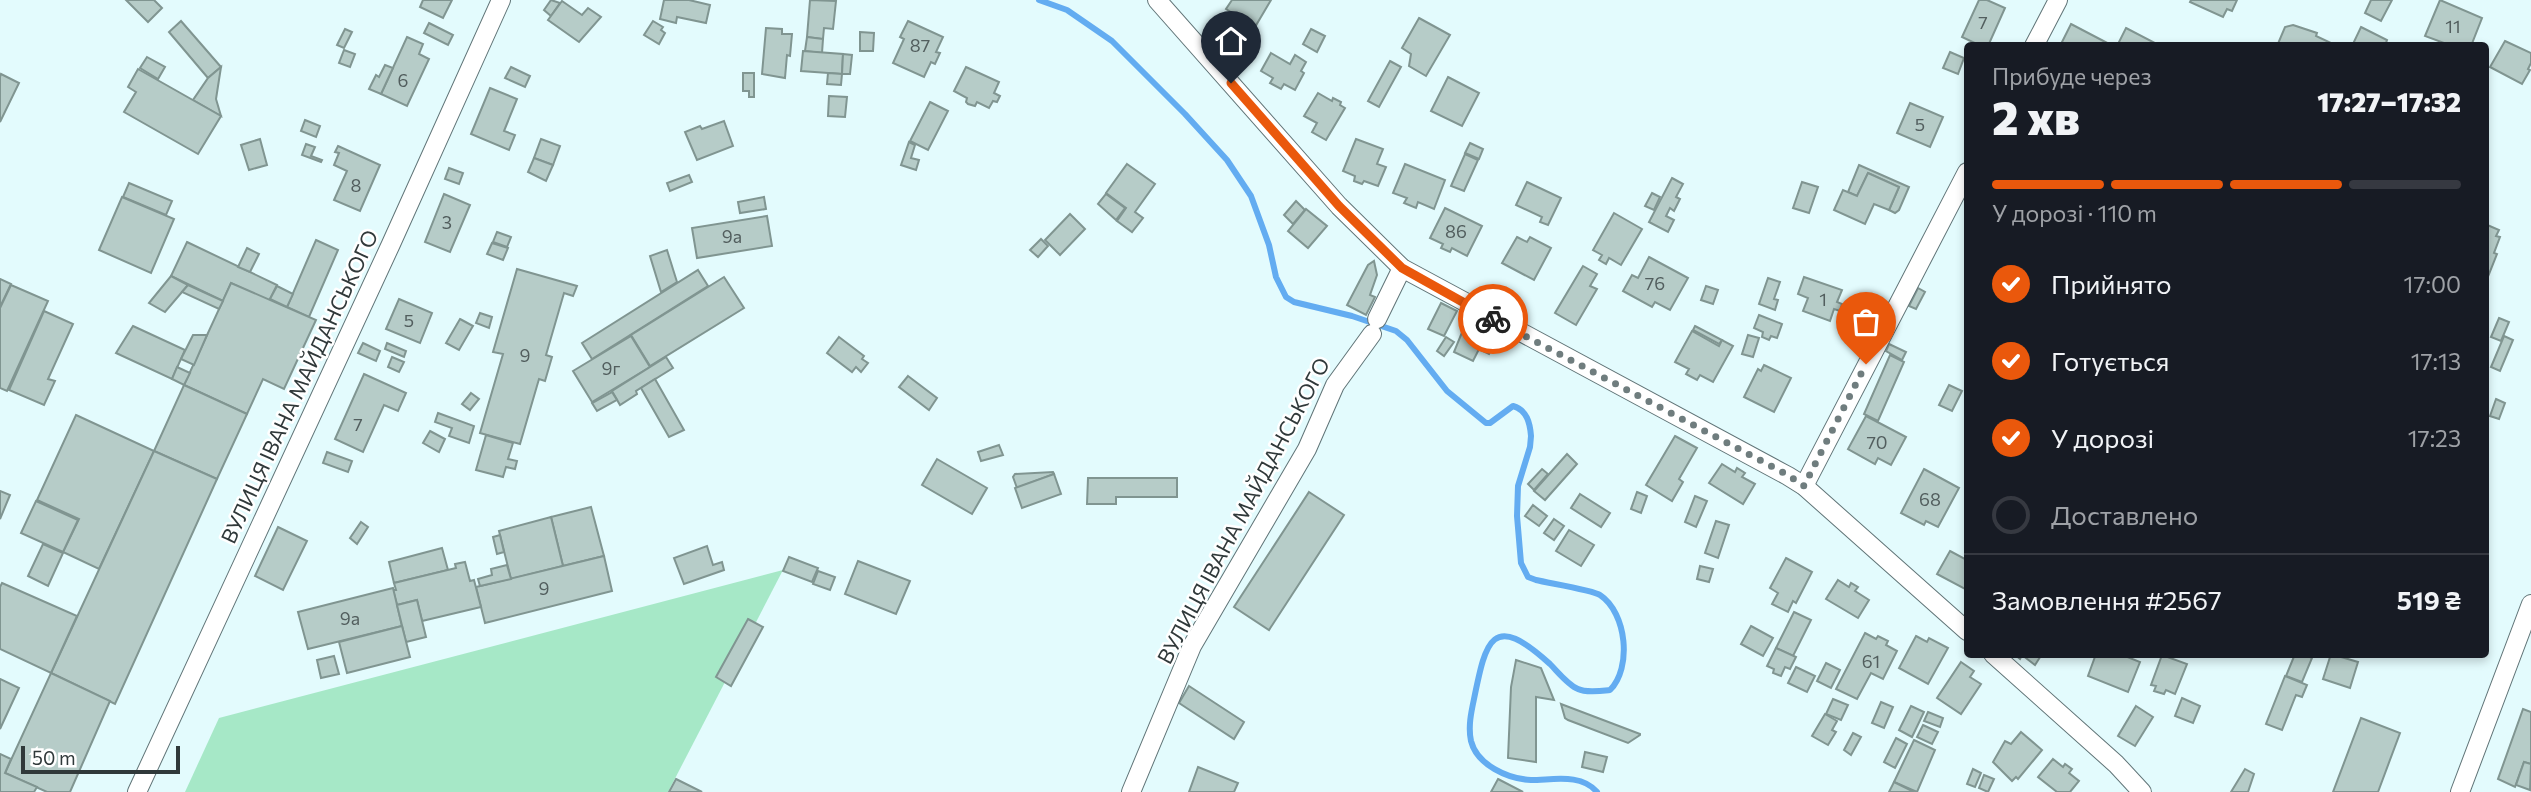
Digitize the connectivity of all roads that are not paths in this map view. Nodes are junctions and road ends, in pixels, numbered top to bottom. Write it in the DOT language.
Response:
graph roads {
  1 [pos="501,0"];
  2 [pos="1157,0"];
  3 [pos="2058,0"];
  4 [pos="2036,42"];
  5 [pos="1964,178"];
  6 [pos="1402,268"];
  7 [pos="1804,486"];
  8 [pos="2531,604"];
  9 [pos="1964,628"];
  10 [pos="1997,658"];
  11 [pos="137,792"];
  12 [pos="1131,792"];
  13 [pos="2142,792"];
  14 [pos="2460,792"];
  1 -- 11 [label="street, ВУЛИЦЯ ІВАНА МАЙДАНСЬКОГО"];
  2 -- 6 [label="street"];
  3 -- 4 [label="street"];
  5 -- 7 [label="street"];
  6 -- 7 [label="street"];
  6 -- 12 [label="street, ВУЛИЦЯ ІВАНА МАЙДАНСЬКОГО"];
  7 -- 9 [label="street"];
  8 -- 14 [label="street"];
  10 -- 13 [label="street"];
}
